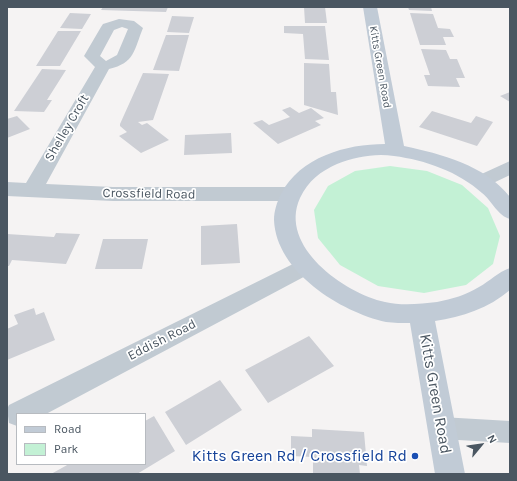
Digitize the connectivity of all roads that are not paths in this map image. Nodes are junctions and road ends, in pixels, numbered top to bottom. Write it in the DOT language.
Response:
graph roads {
  1 [pos="370,7"];
  2 [pos="103,66"];
  3 [pos="395,150"];
  4 [pos="510,167"];
  5 [pos="482,181"];
  6 [pos="7,189"];
  7 [pos="32,191"];
  8 [pos="291,194"];
  9 [pos="510,212"];
  10 [pos="305,266"];
  11 [pos="510,277"];
  12 [pos="421,313"];
  13 [pos="22,413"];
  14 [pos="442,428"];
  15 [pos="510,432"];
  16 [pos="450,474"];
  1 -- 3 [label="street, Kitts Green Road"];
  2 -- 7 [label="street, Shelley Croft"];
  3 -- 5 [label="street"];
  3 -- 8 [label="street"];
  4 -- 5 [label="street"];
  5 -- 9 [label="street"];
  6 -- 7 [label="street, Crossfield Road"];
  7 -- 8 [label="street, Crossfield Road"];
  8 -- 10 [label="street"];
  10 -- 12 [label="street"];
  10 -- 13 [label="street, Eddish Road"];
  11 -- 12 [label="street"];
  12 -- 14 [label="street, Kitts Green Road"];
  14 -- 15 [label="lane"];
  14 -- 16 [label="street, Kitts Green Road"];
}
